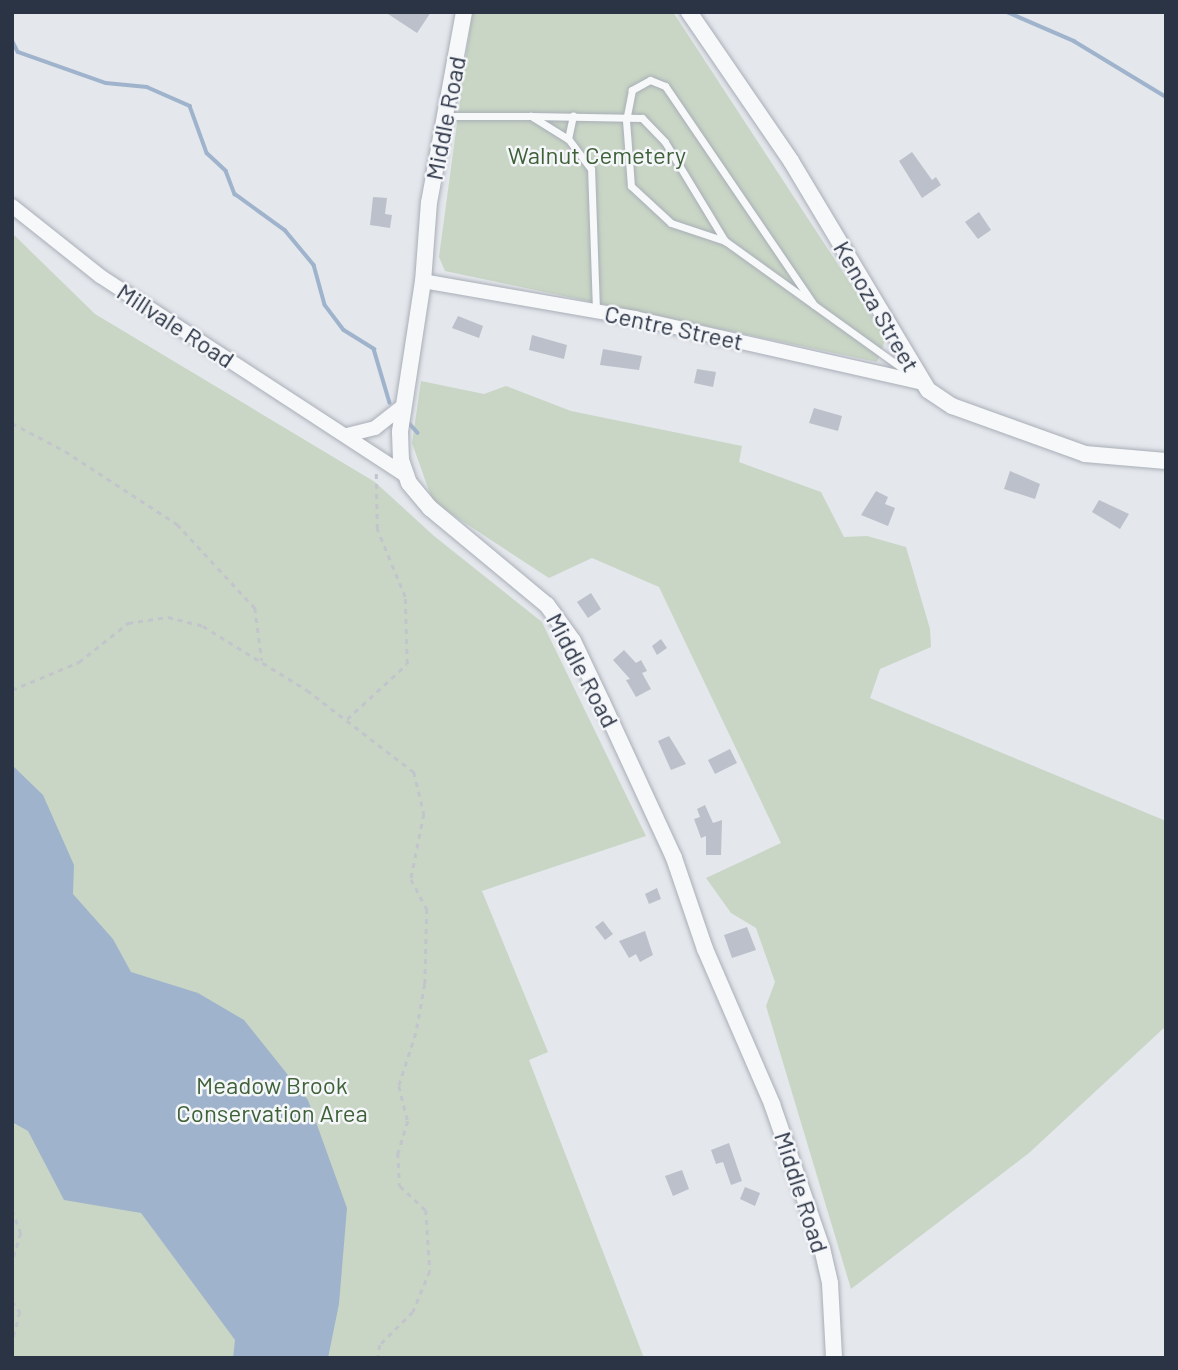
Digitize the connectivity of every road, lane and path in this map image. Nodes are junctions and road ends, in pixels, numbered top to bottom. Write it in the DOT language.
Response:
graph roads {
  1 [pos="464,12"];
  2 [pos="689,12"];
  3 [pos="444,116"];
  4 [pos="531,116"];
  5 [pos="573,116"];
  6 [pos="626,120"];
  7 [pos="568,139"];
  8 [pos="12,206"];
  9 [pos="725,242"];
  10 [pos="423,281"];
  11 [pos="814,305"];
  12 [pos="596,310"];
  13 [pos="923,383"];
  14 [pos="404,406"];
  15 [pos="12,422"];
  16 [pos="347,435"];
  17 [pos="376,456"];
  18 [pos="1166,461"];
  19 [pos="405,475"];
  20 [pos="261,662"];
  21 [pos="12,690"];
  22 [pos="347,719"];
  23 [pos="12,1210"];
  24 [pos="12,1264"];
  25 [pos="12,1301"];
  26 [pos="12,1343"];
  27 [pos="378,1358"];
  28 [pos="834,1358"];
  1 -- 3 [label="street, Middle Road"];
  2 -- 13 [label="street, Kenoza Street"];
  3 -- 4 [label="lane"];
  3 -- 10 [label="street, Middle Road"];
  4 -- 5 [label="lane"];
  4 -- 7 [label="lane"];
  5 -- 6 [label="lane"];
  5 -- 7 [label="lane"];
  6 -- 9 [label="lane"];
  6 -- 9 [label="lane"];
  6 -- 11 [label="lane"];
  7 -- 12 [label="lane"];
  8 -- 16 [label="street, Millvale Road"];
  9 -- 11 [label="lane"];
  10 -- 12 [label="street, Centre Street"];
  10 -- 14 [label="street, Middle Road"];
  11 -- 13 [label="lane"];
  12 -- 13 [label="street, Centre Street"];
  13 -- 18 [label="street, Kenoza Street"];
  14 -- 16 [label="street"];
  14 -- 19 [label="street, Middle Road"];
  15 -- 20 [label="path"];
  16 -- 17 [label="street, Millvale Road"];
  17 -- 19 [label="street, Millvale Road"];
  17 -- 22 [label="path"];
  19 -- 28 [label="street, Middle Road"];
  20 -- 21 [label="path"];
  20 -- 22 [label="path"];
  22 -- 27 [label="path"];
  23 -- 24 [label="path"];
  25 -- 26 [label="path"];
}
